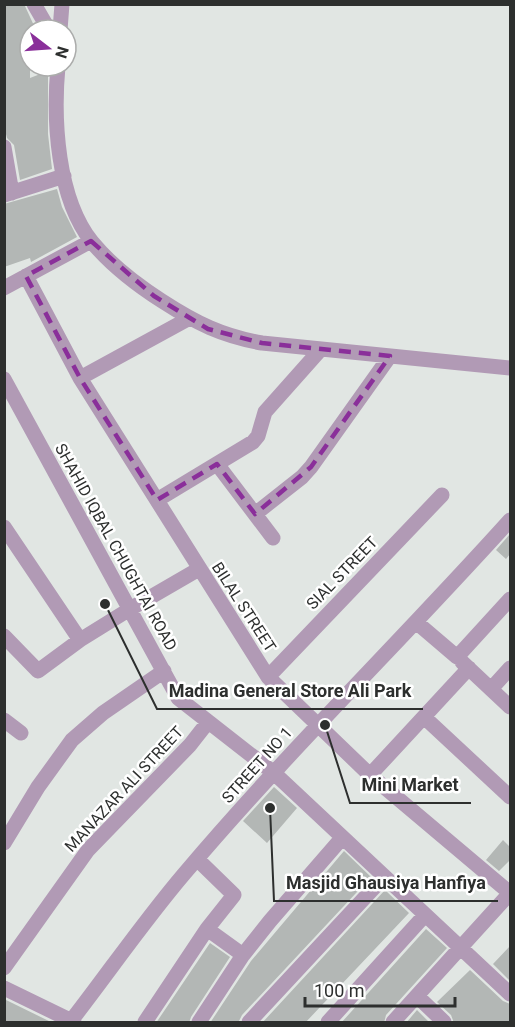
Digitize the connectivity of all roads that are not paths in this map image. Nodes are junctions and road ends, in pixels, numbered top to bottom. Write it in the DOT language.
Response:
graph roads {
  1 [pos="34,4"];
  2 [pos="42,18"];
  3 [pos="57,78"];
  4 [pos="4,147"];
  5 [pos="64,176"];
  6 [pos="8,194"];
  7 [pos="91,241"];
  8 [pos="26,276"];
  9 [pos="4,288"];
  10 [pos="188,319"];
  11 [pos="321,349"];
  12 [pos="390,356"];
  13 [pos="510,368"];
  14 [pos="80,378"];
  15 [pos="4,379"];
  16 [pos="217,464"];
  17 [pos="442,495"];
  18 [pos="158,500"];
  19 [pos="255,514"];
  20 [pos="510,520"];
  21 [pos="4,527"];
  22 [pos="273,538"];
  23 [pos="199,569"];
  24 [pos="510,599"];
  25 [pos="129,609"];
  26 [pos="416,622"];
  27 [pos="4,636"];
  28 [pos="80,640"];
  29 [pos="457,657"];
  30 [pos="469,668"];
  31 [pos="510,668"];
  32 [pos="164,671"];
  33 [pos="268,677"];
  34 [pos="491,688"];
  35 [pos="510,707"];
  36 [pos="424,717"];
  37 [pos="4,720"];
  38 [pos="208,722"];
  39 [pos="317,724"];
  40 [pos="21,734"];
  41 [pos="274,773"];
  42 [pos="370,775"];
  43 [pos="510,797"];
  44 [pos="342,838"];
  45 [pos="4,843"];
  46 [pos="197,859"];
  47 [pos="384,877"];
  48 [pos="510,893"];
  49 [pos="425,915"];
  50 [pos="207,929"];
  51 [pos="461,948"];
  52 [pos="243,955"];
  53 [pos="5,966"];
  54 [pos="4,988"];
  55 [pos="510,994"];
  56 [pos="417,996"];
  57 [pos="72,1022"];
  58 [pos="145,1023"];
  59 [pos="199,1023"];
  60 [pos="249,1023"];
  61 [pos="328,1023"];
  62 [pos="393,1023"];
  63 [pos="444,1023"];
  1 -- 2 [label="street"];
  3 -- 5 [label="street"];
  4 -- 6 [label="street"];
  5 -- 6 [label="street"];
  5 -- 7 [label="street"];
  7 -- 8 [label="street"];
  7 -- 10 [label="street"];
  8 -- 9 [label="street"];
  8 -- 14 [label="street, BILAL STREET"];
  10 -- 11 [label="street"];
  10 -- 14 [label="street"];
  11 -- 12 [label="street"];
  11 -- 16 [label="street"];
  12 -- 13 [label="street"];
  12 -- 19 [label="street"];
  14 -- 18 [label="street, BILAL STREET"];
  15 -- 25 [label="street, SHAHID IQBAL CHUGHTAI ROAD"];
  16 -- 18 [label="street"];
  16 -- 19 [label="street"];
  17 -- 33 [label="street, SIAL STREET"];
  18 -- 23 [label="street, BILAL STREET"];
  19 -- 22 [label="street"];
  20 -- 26 [label="street, STREET NO 1"];
  21 -- 28 [label="street"];
  23 -- 25 [label="street"];
  23 -- 33 [label="street, BILAL STREET"];
  24 -- 29 [label="street"];
  25 -- 28 [label="street"];
  25 -- 32 [label="street, SHAHID IQBAL CHUGHTAI ROAD"];
  26 -- 29 [label="street"];
  26 -- 39 [label="street, STREET NO 1"];
  27 -- 28 [label="street"];
  29 -- 30 [label="street"];
  30 -- 34 [label="street"];
  30 -- 36 [label="street"];
  31 -- 34 [label="street"];
  32 -- 38 [label="street, SHAHID IQBAL CHUGHTAI ROAD"];
  32 -- 45 [label="street"];
  33 -- 39 [label="street, BILAL STREET"];
  34 -- 35 [label="street"];
  36 -- 42 [label="street"];
  36 -- 43 [label="street"];
  37 -- 40 [label="street"];
  38 -- 41 [label="street, SHAHID IQBAL CHUGHTAI ROAD"];
  38 -- 53 [label="street, MANAZAR ALI STREET"];
  39 -- 41 [label="street, STREET NO 1"];
  39 -- 42 [label="street, BILAL STREET"];
  41 -- 44 [label="street, SHAHID IQBAL CHUGHTAI ROAD"];
  41 -- 46 [label="street, STREET NO 1"];
  42 -- 48 [label="street, BILAL STREET"];
  44 -- 47 [label="street, SHAHID IQBAL CHUGHTAI ROAD"];
  44 -- 52 [label="street"];
  46 -- 50 [label="street"];
  46 -- 57 [label="street, STREET NO 1"];
  47 -- 49 [label="street, SHAHID IQBAL CHUGHTAI ROAD"];
  47 -- 60 [label="street"];
  48 -- 51 [label="street"];
  49 -- 51 [label="street, SHAHID IQBAL CHUGHTAI ROAD"];
  49 -- 61 [label="street"];
  50 -- 52 [label="street"];
  50 -- 58 [label="street"];
  51 -- 55 [label="street, SHAHID IQBAL CHUGHTAI ROAD"];
  51 -- 56 [label="street"];
  52 -- 59 [label="street"];
  54 -- 57 [label="street"];
  56 -- 62 [label="street"];
  56 -- 63 [label="street"];
}
